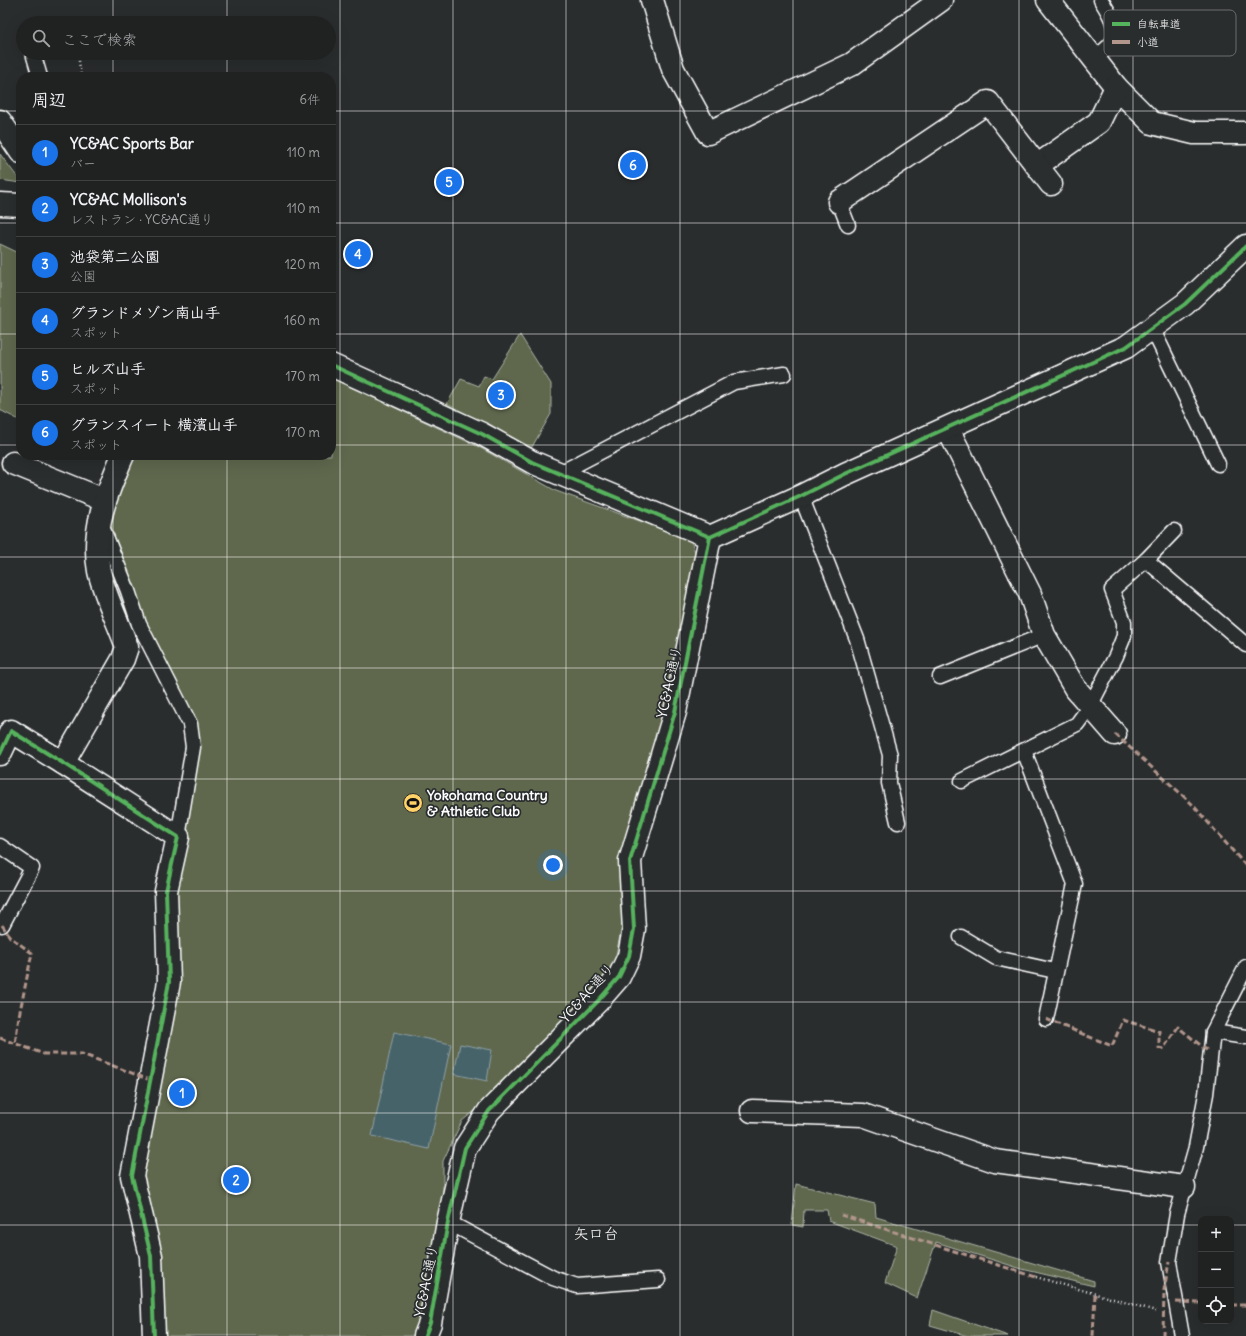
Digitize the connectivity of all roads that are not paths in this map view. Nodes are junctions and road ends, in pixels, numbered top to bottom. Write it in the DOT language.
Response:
graph roads {
  1 [pos="652,0"];
  2 [pos="941,0"];
  3 [pos="1048,0"];
  4 [pos="1101,0"];
  5 [pos="1106,10"];
  6 [pos="1104,49"];
  7 [pos="1094,58"];
  8 [pos="35,60"];
  9 [pos="39,72"];
  10 [pos="1116,87"];
  11 [pos="0,122"];
  12 [pos="1246,133"];
  13 [pos="16,145"];
  14 [pos="1038,165"];
  15 [pos="1051,184"];
  16 [pos="839,202"];
  17 [pos="0,204"];
  18 [pos="16,205"];
  19 [pos="848,225"];
  20 [pos="1246,246"];
  21 [pos="1152,328"];
  22 [pos="336,367"];
  23 [pos="784,374"];
  24 [pos="948,428"];
  25 [pos="121,460"];
  26 [pos="13,463"];
  27 [pos="1218,464"];
  28 [pos="560,473"];
  29 [pos="801,496"];
  30 [pos="102,510"];
  31 [pos="1174,530"];
  32 [pos="710,537"];
  33 [pos="1146,560"];
  34 [pos="1044,635"];
  35 [pos="1246,645"];
  36 [pos="940,677"];
  37 [pos="1090,706"];
  38 [pos="1115,734"];
  39 [pos="1024,751"];
  40 [pos="0,754"];
  41 [pos="63,763"];
  42 [pos="962,781"];
  43 [pos="898,822"];
  44 [pos="178,837"];
  45 [pos="0,846"];
  46 [pos="2,925"];
  47 [pos="961,937"];
  48 [pos="1246,967"];
  49 [pos="1055,971"];
  50 [pos="1046,1019"];
  51 [pos="1213,1032"];
  52 [pos="1246,1037"];
  53 [pos="752,1111"];
  54 [pos="1184,1187"];
  55 [pos="448,1222"];
  56 [pos="658,1280"];
  57 [pos="154,1336"];
  58 [pos="425,1336"];
  59 [pos="1182,1336"];
  1 -- 2 [label="street"];
  3 -- 7 [label="street"];
  4 -- 5 [label="lane"];
  6 -- 7 [label="lane"];
  7 -- 10 [label="street"];
  8 -- 9 [label="lane"];
  10 -- 12 [label="street"];
  10 -- 14 [label="street"];
  11 -- 13 [label="street"];
  14 -- 15 [label="street"];
  14 -- 16 [label="street"];
  16 -- 19 [label="lane"];
  17 -- 18 [label="street"];
  20 -- 21 [label="street"];
  21 -- 24 [label="street"];
  21 -- 27 [label="lane"];
  22 -- 28 [label="street"];
  23 -- 28 [label="lane"];
  24 -- 29 [label="street"];
  24 -- 34 [label="street"];
  25 -- 30 [label="street"];
  26 -- 30 [label="street"];
  28 -- 32 [label="street"];
  29 -- 32 [label="street"];
  29 -- 43 [label="lane"];
  30 -- 41 [label="street"];
  30 -- 44 [label="lane"];
  31 -- 33 [label="lane"];
  32 -- 55 [label="street, YC&AC通り"];
  33 -- 35 [label="lane"];
  33 -- 37 [label="lane"];
  34 -- 36 [label="lane"];
  34 -- 37 [label="street"];
  37 -- 38 [label="street"];
  37 -- 39 [label="lane"];
  39 -- 42 [label="lane"];
  39 -- 49 [label="lane"];
  40 -- 41 [label="street"];
  41 -- 44 [label="street"];
  44 -- 57 [label="street"];
  45 -- 46 [label="lane"];
  47 -- 49 [label="lane"];
  48 -- 51 [label="lane"];
  49 -- 50 [label="lane"];
  51 -- 52 [label="lane"];
  51 -- 54 [label="lane"];
  53 -- 54 [label="street"];
  54 -- 59 [label="lane"];
  55 -- 56 [label="lane"];
  55 -- 58 [label="street, YC&AC通り"];
}
